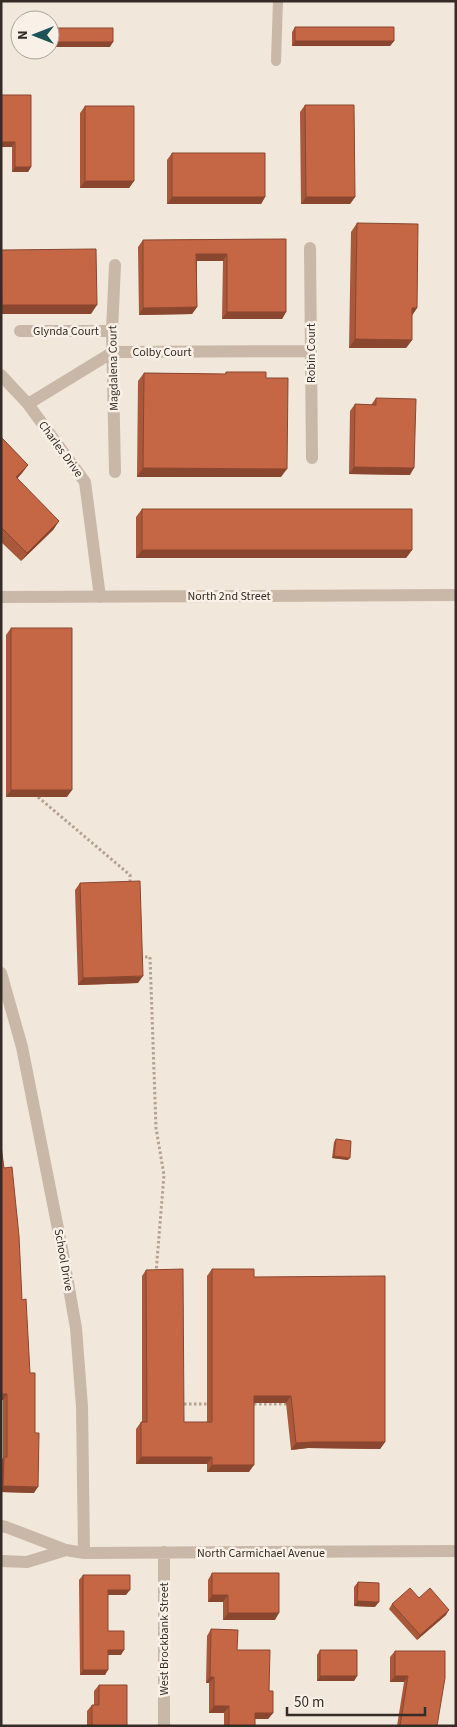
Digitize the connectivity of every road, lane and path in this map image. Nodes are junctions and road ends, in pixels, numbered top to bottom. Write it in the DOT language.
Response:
graph roads {
  1 [pos="278,1"];
  2 [pos="276,60"];
  3 [pos="310,248"];
  4 [pos="115,264"];
  5 [pos="20,331"];
  6 [pos="112,332"];
  7 [pos="311,351"];
  8 [pos="113,352"];
  9 [pos="1,375"];
  10 [pos="28,404"];
  11 [pos="312,458"];
  12 [pos="115,472"];
  13 [pos="456,595"];
  14 [pos="1,597"];
  15 [pos="100,597"];
  16 [pos="38,797"];
  17 [pos="130,888"];
  18 [pos="137,957"];
  19 [pos="1,973"];
  20 [pos="155,1276"];
  21 [pos="179,1404"];
  22 [pos="207,1404"];
  23 [pos="249,1404"];
  24 [pos="296,1404"];
  25 [pos="1,1526"];
  26 [pos="66,1550"];
  27 [pos="456,1551"];
  28 [pos="164,1552"];
  29 [pos="84,1553"];
  30 [pos="1,1560"];
  31 [pos="164,1726"];
  1 -- 2 [label="lane"];
  3 -- 7 [label="street, Robin Court"];
  4 -- 6 [label="street, Magdalena Court"];
  5 -- 6 [label="street, Glynda Court"];
  6 -- 8 [label="street, Magdalena Court"];
  7 -- 8 [label="street, Colby Court"];
  7 -- 11 [label="street, Robin Court"];
  8 -- 10 [label="street"];
  8 -- 12 [label="street, Magdalena Court"];
  9 -- 10 [label="street, Charles Drive"];
  10 -- 15 [label="street, Charles Drive"];
  13 -- 15 [label="street, North 2nd Street"];
  14 -- 15 [label="street, North 2nd Street"];
  16 -- 17 [label="path"];
  18 -- 20 [label="path"];
  19 -- 29 [label="street, School Drive"];
  21 -- 22 [label="path"];
  23 -- 24 [label="path"];
  25 -- 26 [label="street, North Carmichael Avenue"];
  26 -- 29 [label="street, North Carmichael Avenue"];
  26 -- 30 [label="street, North Carmichael Avenue"];
  27 -- 28 [label="street, North Carmichael Avenue"];
  28 -- 29 [label="street, North Carmichael Avenue"];
  28 -- 31 [label="street, West Brockbank Street"];
}
